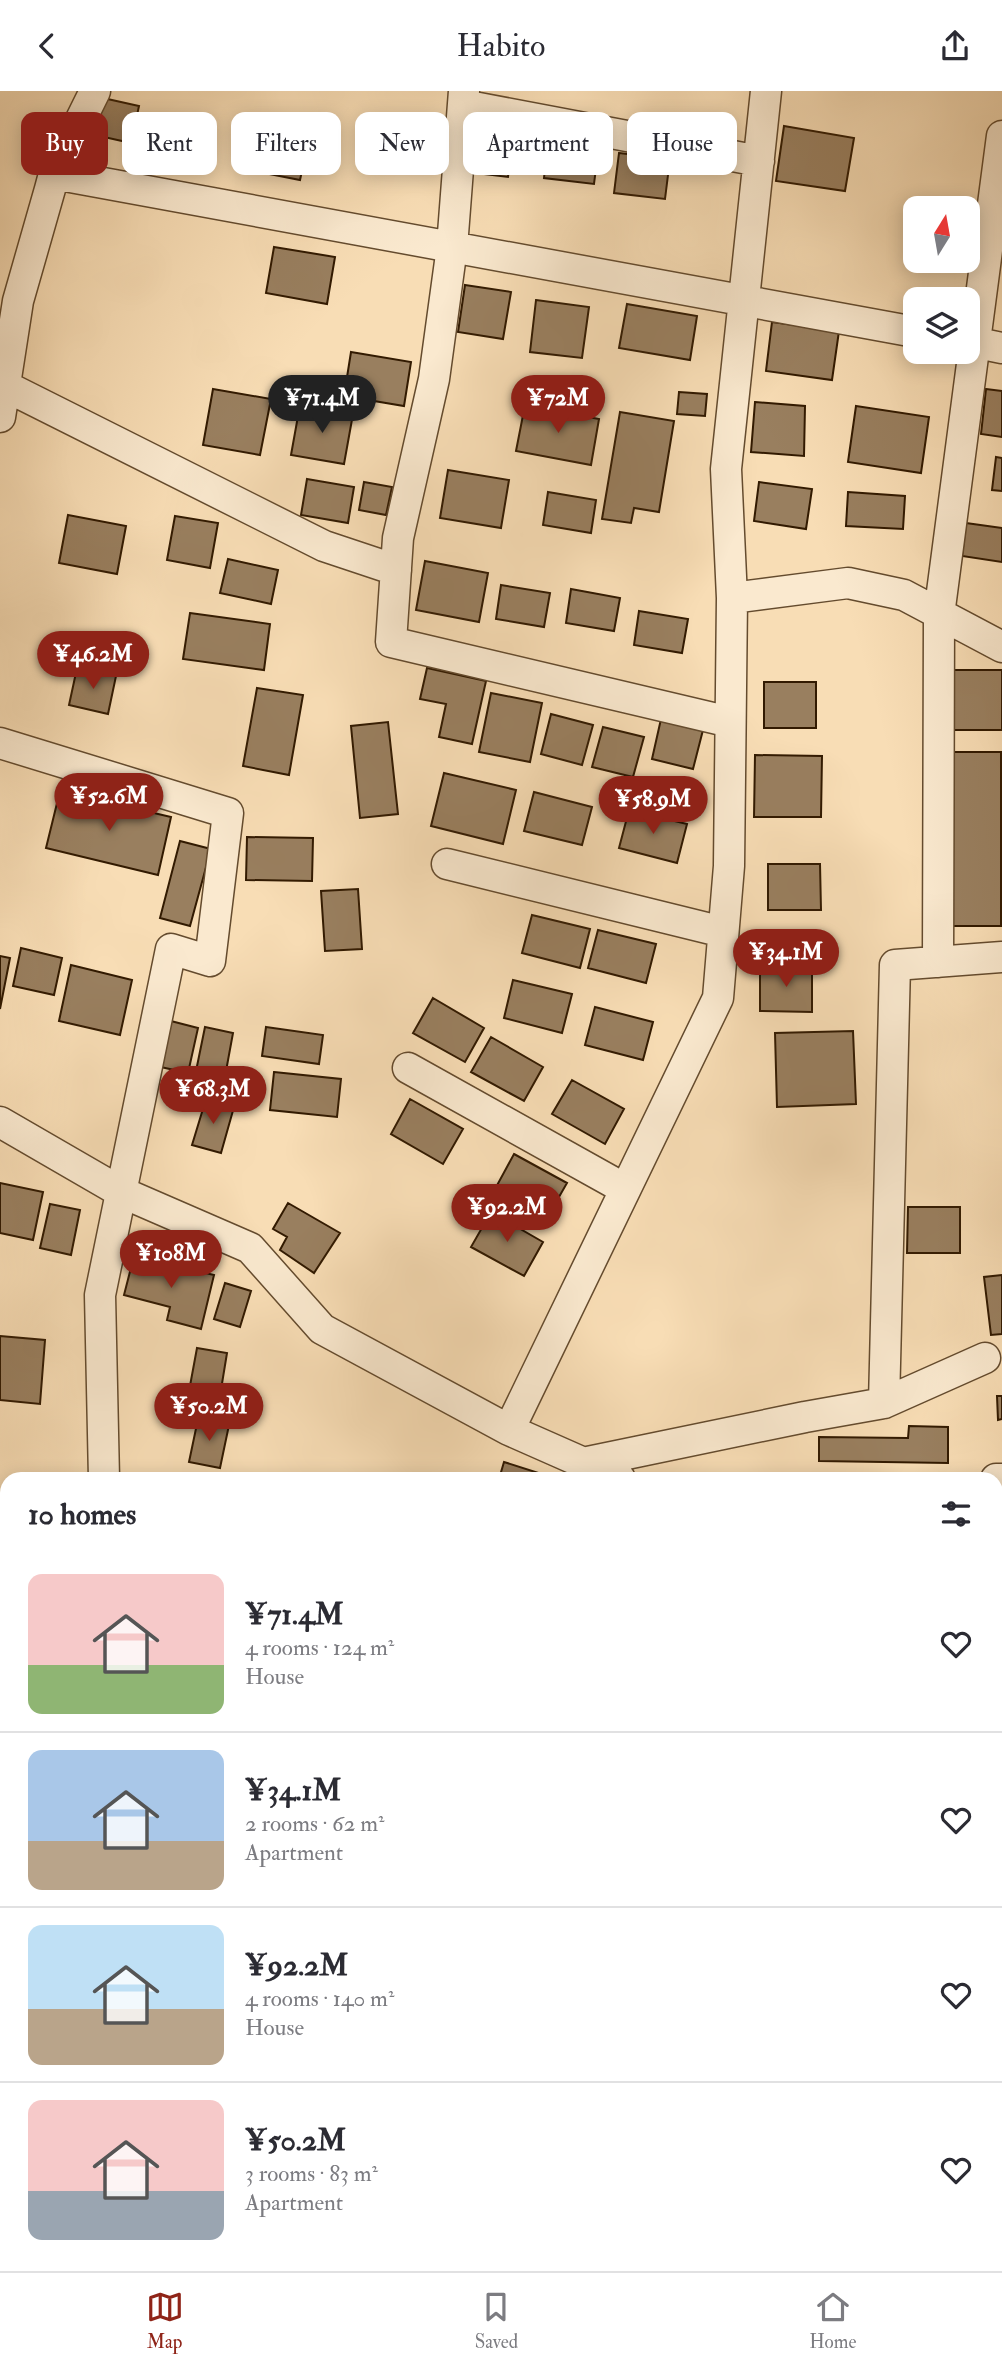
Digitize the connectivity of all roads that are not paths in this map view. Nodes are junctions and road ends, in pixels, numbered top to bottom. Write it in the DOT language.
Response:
graph roads {
  1 [pos="95,91"];
  2 [pos="766,91"];
  3 [pos="463,98"];
  4 [pos="85,112"];
  5 [pos="1002,136"];
  6 [pos="760,161"];
  7 [pos="54,175"];
  8 [pos="59,175"];
  9 [pos="452,247"];
  10 [pos="9,298"];
  11 [pos="746,301"];
  12 [pos="903,330"];
  13 [pos="981,344"];
  14 [pos="5,386"];
  15 [pos="0,417"];
  16 [pos="396,570"];
  17 [pos="732,598"];
  18 [pos="939,615"];
  19 [pos="1002,647"];
  20 [pos="730,722"];
  21 [pos="0,743"];
  22 [pos="447,864"];
  23 [pos="723,932"];
  24 [pos="1002,957"];
  25 [pos="938,962"];
  26 [pos="408,1068"];
  27 [pos="0,1122"];
  28 [pos="625,1189"];
  29 [pos="121,1192"];
  30 [pos="985,1358"];
  31 [pos="884,1403"];
  32 [pos="509,1430"];
  33 [pos="583,1463"];
  34 [pos="104,1472"];
  35 [pos="604,1472"];
  1 -- 4 [label="street"];
  2 -- 6 [label="street"];
  3 -- 6 [label="street"];
  3 -- 9 [label="street"];
  5 -- 13 [label="street"];
  6 -- 11 [label="street"];
  7 -- 10 [label="street"];
  8 -- 9 [label="street"];
  9 -- 11 [label="street"];
  9 -- 16 [label="street"];
  10 -- 14 [label="street"];
  11 -- 12 [label="street"];
  11 -- 17 [label="street"];
  13 -- 18 [label="street"];
  14 -- 15 [label="street"];
  14 -- 16 [label="street"];
  16 -- 20 [label="street"];
  17 -- 18 [label="street"];
  17 -- 20 [label="street"];
  18 -- 19 [label="street"];
  18 -- 25 [label="street"];
  20 -- 23 [label="street"];
  21 -- 29 [label="street"];
  22 -- 23 [label="street"];
  23 -- 28 [label="street"];
  24 -- 25 [label="street"];
  25 -- 31 [label="street"];
  26 -- 28 [label="street"];
  27 -- 29 [label="street"];
  28 -- 32 [label="street"];
  29 -- 32 [label="street"];
  29 -- 34 [label="street"];
  30 -- 31 [label="street"];
  31 -- 33 [label="street"];
  32 -- 33 [label="street"];
  33 -- 35 [label="street"];
}
